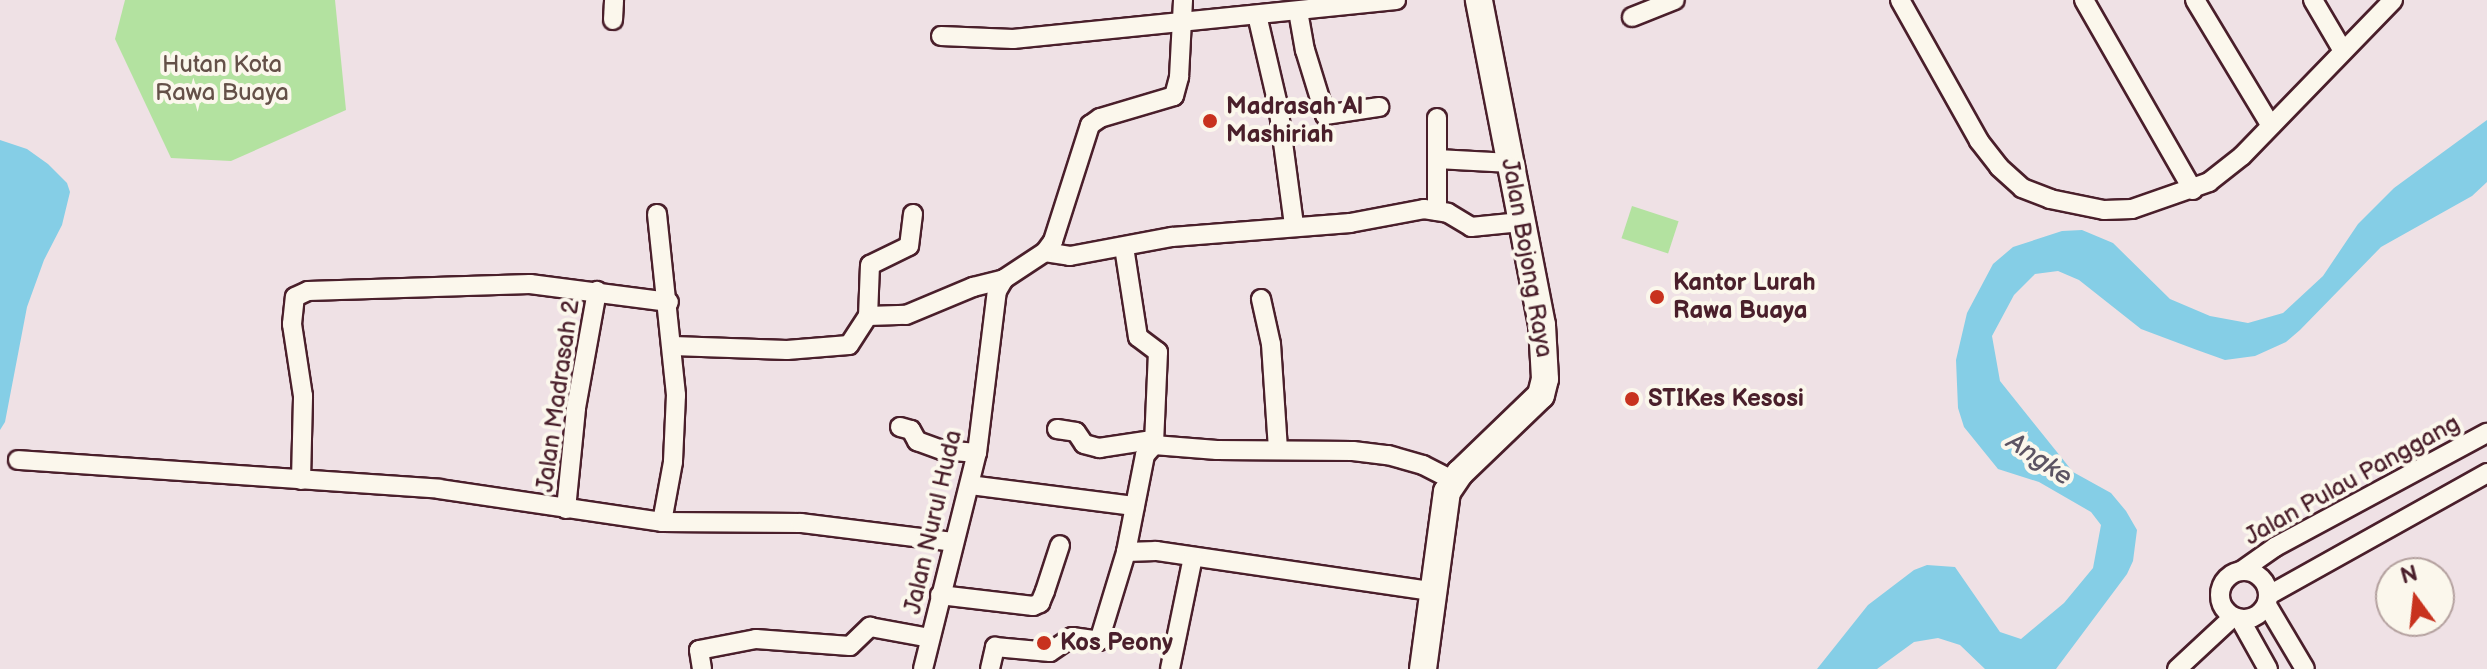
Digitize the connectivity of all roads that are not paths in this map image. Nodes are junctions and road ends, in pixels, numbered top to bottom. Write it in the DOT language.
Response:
graph roads {
  1 [pos="614,0"];
  2 [pos="1183,0"];
  3 [pos="1396,0"];
  4 [pos="1479,0"];
  5 [pos="1675,0"];
  6 [pos="1900,0"];
  7 [pos="2084,0"];
  8 [pos="2195,0"];
  9 [pos="2313,0"];
  10 [pos="2393,0"];
  11 [pos="1330,4"];
  12 [pos="1298,11"];
  13 [pos="1257,15"];
  14 [pos="1632,17"];
  15 [pos="613,20"];
  16 [pos="1182,22"];
  17 [pos="941,36"];
  18 [pos="2343,51"];
  19 [pos="1379,107"];
  20 [pos="1437,118"];
  21 [pos="2271,126"];
  22 [pos="1437,159"];
  23 [pos="1511,163"];
  24 [pos="2193,190"];
  25 [pos="1437,211"];
  26 [pos="657,214"];
  27 [pos="913,214"];
  28 [pos="1521,222"];
  29 [pos="1294,225"];
  30 [pos="1124,247"];
  31 [pos="1039,256"];
  32 [pos="1004,279"];
  33 [pos="597,291"];
  34 [pos="1261,299"];
  35 [pos="669,302"];
  36 [pos="868,316"];
  37 [pos="673,346"];
  38 [pos="900,427"];
  39 [pos="1057,429"];
  40 [pos="2487,433"];
  41 [pos="1153,442"];
  42 [pos="1278,449"];
  43 [pos="977,453"];
  44 [pos="18,460"];
  45 [pos="2487,473"];
  46 [pos="301,480"];
  47 [pos="1453,480"];
  48 [pos="970,485"];
  49 [pos="1135,506"];
  50 [pos="566,509"];
  51 [pos="662,522"];
  52 [pos="954,542"];
  53 [pos="1060,545"];
  54 [pos="1126,552"];
  55 [pos="1193,557"];
  56 [pos="2241,571"];
  57 [pos="1436,592"];
  58 [pos="940,595"];
  59 [pos="2268,600"];
  60 [pos="2236,618"];
  61 [pos="930,638"];
  62 [pos="702,669"];
  63 [pos="923,669"];
  64 [pos="990,669"];
  65 [pos="1170,669"];
  66 [pos="1423,669"];
  67 [pos="2177,669"];
  68 [pos="2268,669"];
  69 [pos="2305,669"];
  1 -- 15 [label="street"];
  2 -- 16 [label="street"];
  3 -- 11 [label="street"];
  4 -- 23 [label="street, Jalan Bojong Raya"];
  5 -- 14 [label="street"];
  6 -- 24 [label="street"];
  7 -- 24 [label="street"];
  8 -- 21 [label="street"];
  9 -- 18 [label="street"];
  10 -- 18 [label="street"];
  11 -- 12 [label="street"];
  12 -- 13 [label="street"];
  12 -- 19 [label="street"];
  13 -- 16 [label="street"];
  13 -- 29 [label="street"];
  16 -- 17 [label="street"];
  16 -- 31 [label="street"];
  18 -- 21 [label="street"];
  20 -- 22 [label="street"];
  21 -- 24 [label="street"];
  22 -- 23 [label="street"];
  22 -- 25 [label="street"];
  23 -- 28 [label="street, Jalan Bojong Raya"];
  25 -- 28 [label="street"];
  25 -- 29 [label="street"];
  26 -- 35 [label="street"];
  27 -- 36 [label="street"];
  28 -- 47 [label="street, Jalan Bojong Raya"];
  29 -- 30 [label="street"];
  30 -- 31 [label="street"];
  30 -- 41 [label="street"];
  31 -- 32 [label="street"];
  32 -- 36 [label="street"];
  32 -- 43 [label="street, Jalan Nurul Huda"];
  33 -- 35 [label="street"];
  33 -- 46 [label="street"];
  33 -- 50 [label="street, Jalan Madrasah 2"];
  34 -- 42 [label="street"];
  35 -- 37 [label="street"];
  36 -- 37 [label="street"];
  37 -- 51 [label="street"];
  38 -- 43 [label="street"];
  39 -- 41 [label="street"];
  40 -- 56 [label="street, Jalan Pulau Panggang"];
  41 -- 42 [label="street"];
  41 -- 49 [label="street"];
  42 -- 47 [label="street"];
  43 -- 48 [label="street, Jalan Nurul Huda"];
  44 -- 46 [label="street"];
  45 -- 59 [label="street"];
  46 -- 50 [label="street"];
  47 -- 57 [label="street"];
  48 -- 49 [label="street"];
  48 -- 52 [label="street, Jalan Nurul Huda"];
  49 -- 54 [label="street"];
  50 -- 51 [label="street"];
  51 -- 52 [label="street"];
  52 -- 58 [label="street, Jalan Nurul Huda"];
  53 -- 58 [label="street"];
  54 -- 55 [label="street"];
  54 -- 64 [label="street"];
  55 -- 57 [label="street"];
  55 -- 65 [label="street"];
  56 -- 59 [label="street"];
  56 -- 60 [label="street"];
  57 -- 66 [label="street"];
  58 -- 61 [label="street, Jalan Nurul Huda"];
  59 -- 60 [label="street"];
  59 -- 69 [label="street"];
  60 -- 67 [label="street"];
  60 -- 68 [label="street"];
  61 -- 62 [label="street"];
  61 -- 63 [label="street, Jalan Nurul Huda"];
}
